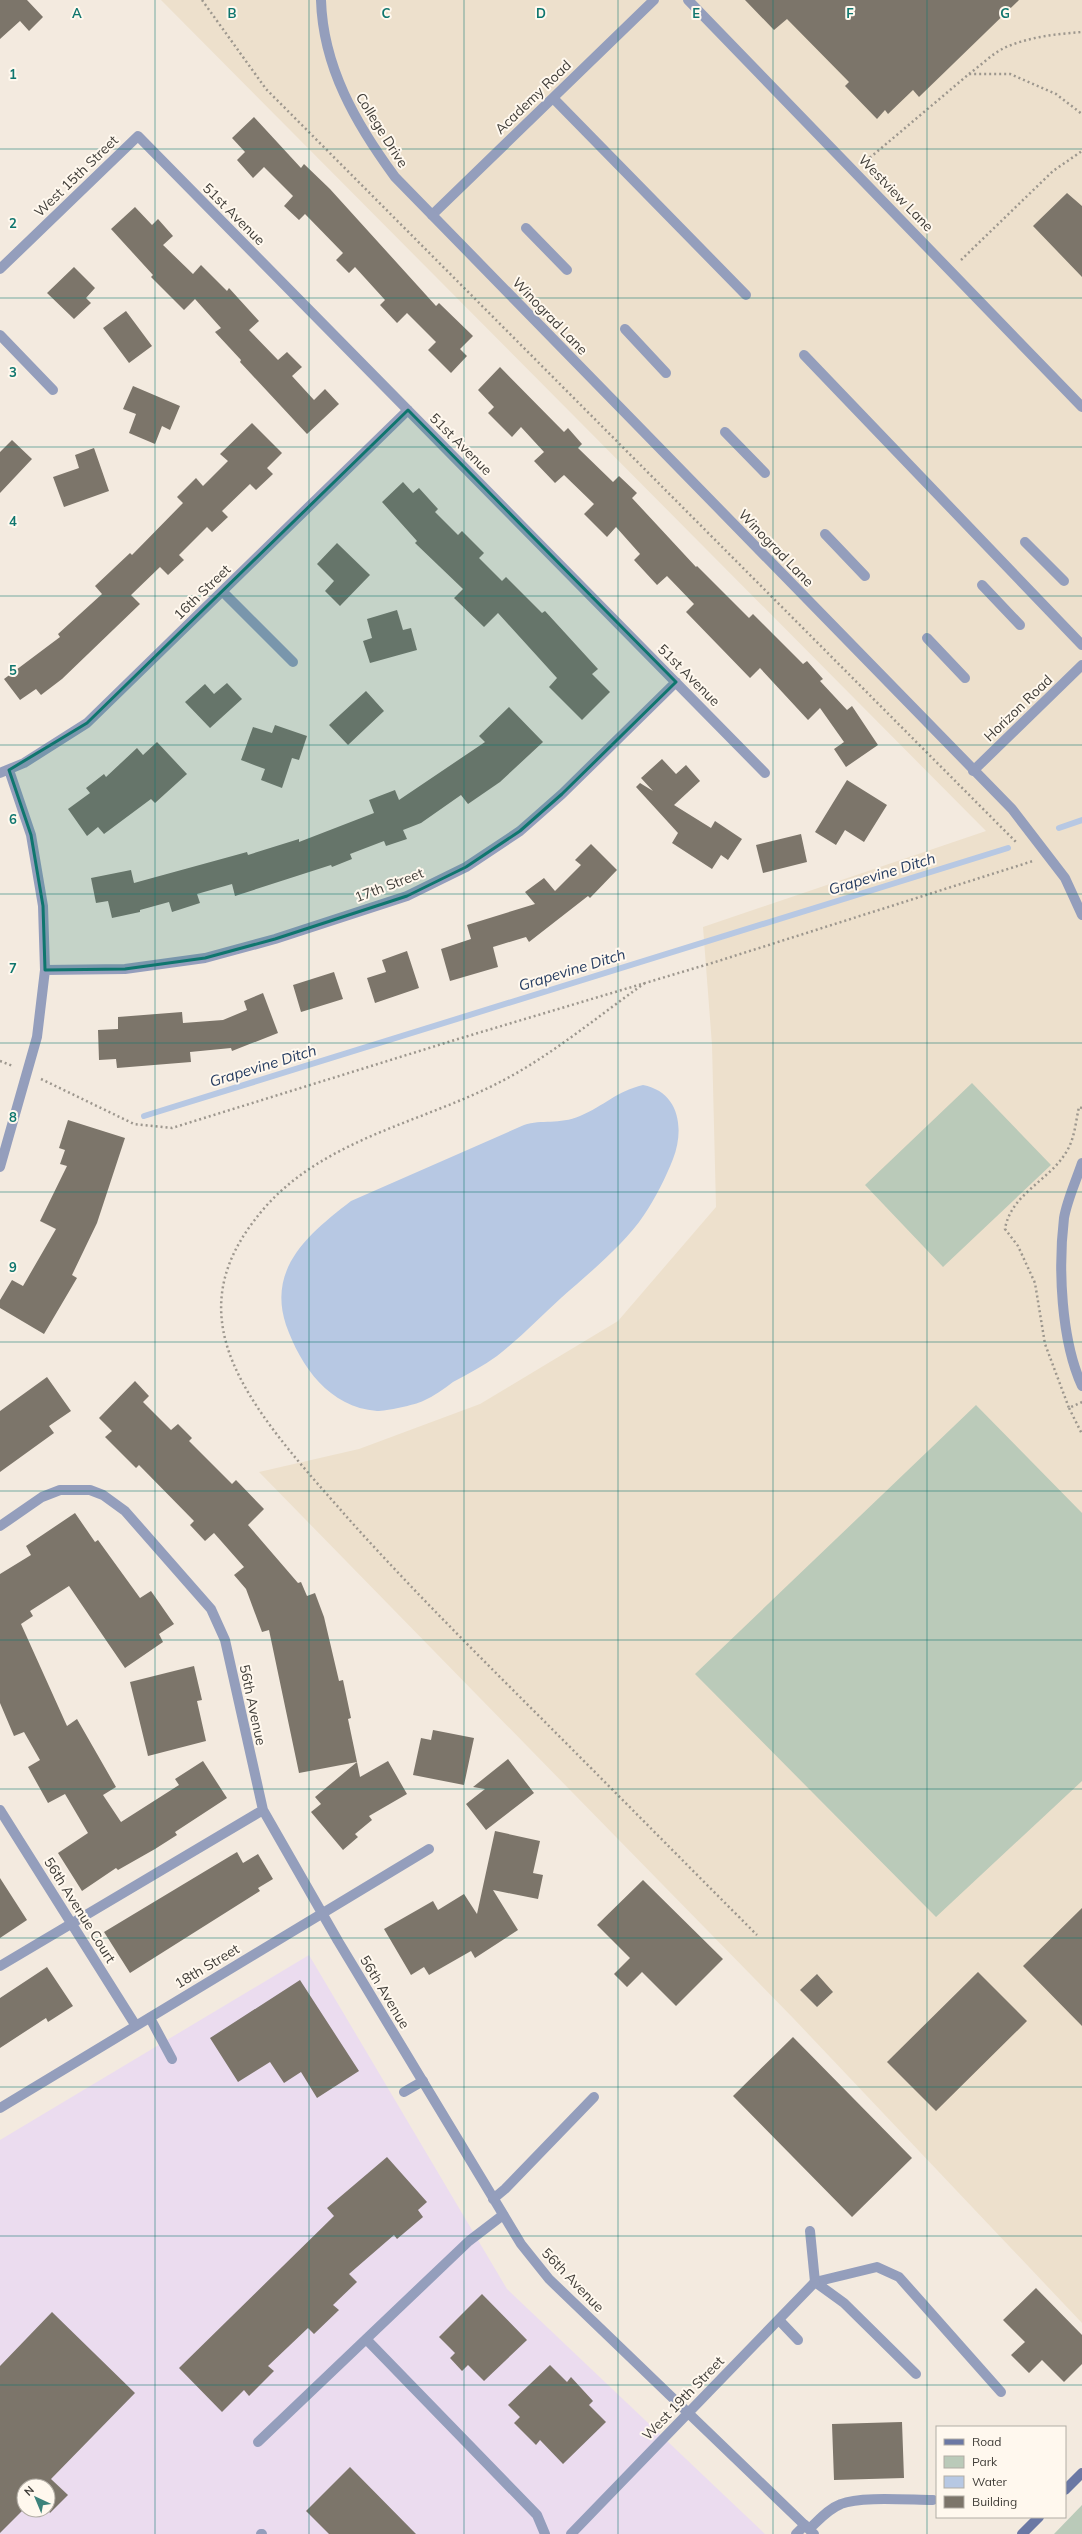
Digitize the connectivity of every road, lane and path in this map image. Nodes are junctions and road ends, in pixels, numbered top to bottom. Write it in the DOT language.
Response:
graph roads {
  1 [pos="202,0"];
  2 [pos="322,0"];
  3 [pos="654,0"];
  4 [pos="688,0"];
  5 [pos="1082,32"];
  6 [pos="969,74"];
  7 [pos="553,98"];
  8 [pos="1082,114"];
  9 [pos="138,136"];
  10 [pos="1082,151"];
  11 [pos="864,163"];
  12 [pos="432,215"];
  13 [pos="526,228"];
  14 [pos="966,266"];
  15 [pos="0,269"];
  16 [pos="567,270"];
  17 [pos="746,295"];
  18 [pos="625,329"];
  19 [pos="0,335"];
  20 [pos="804,356"];
  21 [pos="666,373"];
  22 [pos="53,390"];
  23 [pos="1082,407"];
  24 [pos="408,410"];
  25 [pos="725,432"];
  26 [pos="765,474"];
  27 [pos="825,534"];
  28 [pos="1025,542"];
  29 [pos="864,576"];
  30 [pos="1064,582"];
  31 [pos="982,585"];
  32 [pos="223,592"];
  33 [pos="1020,625"];
  34 [pos="927,638"];
  35 [pos="1082,645"];
  36 [pos="293,662"];
  37 [pos="1082,665"];
  38 [pos="965,678"];
  39 [pos="676,682"];
  40 [pos="973,771"];
  41 [pos="4,772"];
  42 [pos="765,773"];
  43 [pos="1018,845"];
  44 [pos="1048,856"];
  45 [pos="1082,915"];
  46 [pos="45,970"];
  47 [pos="644,983"];
  48 [pos="28,1073"];
  49 [pos="1082,1163"];
  50 [pos="0,1167"];
  51 [pos="1082,1386"];
  52 [pos="1069,1408"];
  53 [pos="1082,1434"];
  54 [pos="0,1526"];
  55 [pos="0,1810"];
  56 [pos="263,1810"];
  57 [pos="429,1849"];
  58 [pos="322,1912"];
  59 [pos="71,1923"];
  60 [pos="757,1935"];
  61 [pos="0,1966"];
  62 [pos="150,2018"];
  63 [pos="136,2026"];
  64 [pos="172,2059"];
  65 [pos="422,2081"];
  66 [pos="404,2092"];
  67 [pos="594,2097"];
  68 [pos="0,2108"];
  69 [pos="493,2198"];
  70 [pos="503,2215"];
  71 [pos="810,2231"];
  72 [pos="815,2282"];
  73 [pos="779,2320"];
  74 [pos="366,2338"];
  75 [pos="798,2340"];
  76 [pos="916,2374"];
  77 [pos="1001,2392"];
  78 [pos="688,2411"];
  79 [pos="258,2442"];
  80 [pos="1082,2473"];
  81 [pos="1066,2489"];
  82 [pos="933,2500"];
  83 [pos="1038,2518"];
  84 [pos="809,2529"];
  85 [pos="545,2534"];
  86 [pos="571,2534"];
  87 [pos="796,2534"];
  88 [pos="1022,2534"];
  1 -- 43 [label="path"];
  2 -- 12 [label="street, College Drive"];
  3 -- 7 [label="street, Academy Road"];
  4 -- 23 [label="street, Westview Lane"];
  5 -- 6 [label="path"];
  6 -- 8 [label="path"];
  6 -- 11 [label="path"];
  7 -- 12 [label="street, Academy Road"];
  7 -- 17 [label="street"];
  9 -- 15 [label="street, West 15th Street"];
  9 -- 24 [label="street, 51st Avenue"];
  10 -- 14 [label="path"];
  12 -- 40 [label="street, Winograd Lane"];
  13 -- 16 [label="street"];
  18 -- 21 [label="street"];
  19 -- 22 [label="street"];
  20 -- 35 [label="street"];
  24 -- 32 [label="street, 16th Street"];
  24 -- 39 [label="street, 51st Avenue"];
  25 -- 26 [label="street"];
  27 -- 29 [label="street"];
  28 -- 30 [label="street"];
  31 -- 33 [label="street"];
  32 -- 36 [label="street"];
  32 -- 41 [label="street, 16th Street"];
  34 -- 38 [label="street"];
  37 -- 40 [label="street, Horizon Road"];
  39 -- 42 [label="street, 51st Avenue"];
  39 -- 46 [label="street, 17th Street"];
  40 -- 44 [label="street, Winograd Lane"];
  41 -- 46 [label="street"];
  44 -- 45 [label="street, Winograd Lane"];
  44 -- 47 [label="path"];
  46 -- 48 [label="street"];
  47 -- 48 [label="path"];
  47 -- 60 [label="path"];
  48 -- 50 [label="street"];
  49 -- 51 [label="street"];
  52 -- 53 [label="path"];
  54 -- 56 [label="street, 56th Avenue"];
  55 -- 59 [label="street, 56th Avenue Court"];
  56 -- 58 [label="street, 56th Avenue"];
  56 -- 59 [label="street"];
  57 -- 58 [label="street, 18th Street"];
  58 -- 62 [label="street, 18th Street"];
  58 -- 65 [label="street, 56th Avenue"];
  59 -- 61 [label="street"];
  59 -- 63 [label="street, 56th Avenue Court"];
  62 -- 63 [label="street, 18th Street"];
  62 -- 64 [label="street"];
  63 -- 68 [label="street, 18th Street"];
  65 -- 66 [label="street"];
  65 -- 69 [label="street, 56th Avenue"];
  67 -- 69 [label="street"];
  69 -- 70 [label="street, 56th Avenue"];
  70 -- 74 [label="street"];
  70 -- 78 [label="street, 56th Avenue"];
  71 -- 72 [label="street"];
  72 -- 73 [label="street, West 19th Street"];
  72 -- 76 [label="street"];
  72 -- 77 [label="street"];
  73 -- 75 [label="street"];
  73 -- 78 [label="street, West 19th Street"];
  74 -- 79 [label="street"];
  74 -- 85 [label="street"];
  78 -- 84 [label="street, 56th Avenue"];
  78 -- 86 [label="street, West 19th Street"];
  80 -- 81 [label="main road"];
  82 -- 84 [label="street"];
  83 -- 88 [label="main road"];
  84 -- 87 [label="street"];
}
